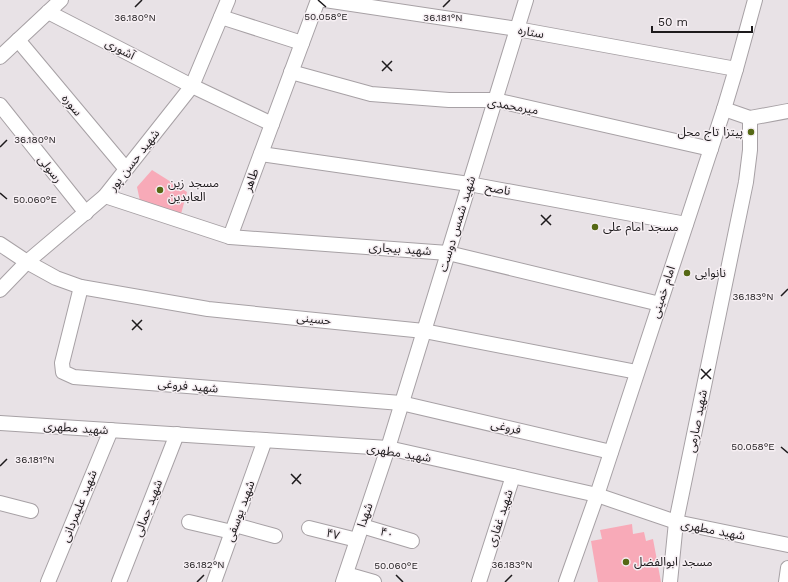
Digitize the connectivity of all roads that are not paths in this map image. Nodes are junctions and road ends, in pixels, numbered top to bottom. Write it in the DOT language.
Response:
graph roads {
  1 [pos="61,0"];
  2 [pos="318,0"];
  3 [pos="325,0"];
  4 [pos="526,0"];
  5 [pos="755,0"];
  6 [pos="227,1"];
  7 [pos="48,12"];
  8 [pos="221,17"];
  9 [pos="517,29"];
  10 [pos="18,40"];
  11 [pos="302,43"];
  12 [pos="0,57"];
  13 [pos="736,69"];
  14 [pos="291,72"];
  15 [pos="192,86"];
  16 [pos="495,100"];
  17 [pos="0,105"];
  18 [pos="724,109"];
  19 [pos="788,111"];
  20 [pos="750,118"];
  21 [pos="272,124"];
  22 [pos="710,149"];
  23 [pos="261,154"];
  24 [pos="126,169"];
  25 [pos="469,184"];
  26 [pos="105,196"];
  27 [pos="86,213"];
  28 [pos="686,224"];
  29 [pos="230,237"];
  30 [pos="0,244"];
  31 [pos="448,253"];
  32 [pos="27,262"];
  33 [pos="81,288"];
  34 [pos="0,290"];
  35 [pos="660,304"];
  36 [pos="424,331"];
  37 [pos="637,372"];
  38 [pos="401,403"];
  39 [pos="0,423"];
  40 [pos="111,430"];
  41 [pos="177,434"];
  42 [pos="265,440"];
  43 [pos="388,448"];
  44 [pos="611,452"];
  45 [pos="513,476"];
  46 [pos="597,494"];
  47 [pos="0,503"];
  48 [pos="31,510"];
  49 [pos="189,522"];
  50 [pos="676,522"];
  51 [pos="362,526"];
  52 [pos="233,528"];
  53 [pos="309,528"];
  54 [pos="275,536"];
  55 [pos="357,540"];
  56 [pos="412,541"];
  57 [pos="788,545"];
  58 [pos="788,568"];
  59 [pos="344,578"];
  60 [pos="48,582"];
  61 [pos="120,582"];
  62 [pos="214,582"];
  63 [pos="374,582"];
  64 [pos="479,582"];
  65 [pos="566,582"];
  66 [pos="670,582"];
  67 [pos="786,582"];
  1 -- 7 [label="street"];
  2 -- 11 [label="street, طاهر"];
  3 -- 9 [label="street, ستاره"];
  4 -- 9 [label="street, شهید شمس دوست"];
  5 -- 13 [label="street, امام خمینی"];
  6 -- 8 [label="street, شهید حسن پور"];
  7 -- 10 [label="street"];
  7 -- 15 [label="street, آشوری"];
  8 -- 11 [label="street"];
  8 -- 15 [label="street, شهید حسن پور"];
  9 -- 13 [label="street, ستاره"];
  9 -- 16 [label="street, شهید شمس دوست"];
  10 -- 12 [label="street"];
  10 -- 24 [label="street, سوره"];
  11 -- 14 [label="street, طاهر"];
  13 -- 18 [label="street, امام خمینی"];
  14 -- 16 [label="street, میرمحمدی"];
  14 -- 21 [label="street, طاهر"];
  15 -- 21 [label="street, آشوری"];
  15 -- 24 [label="street, شهید حسن پور"];
  16 -- 22 [label="street, میرمحمدی"];
  16 -- 25 [label="street, شهید شمس دوست"];
  17 -- 27 [label="street, رسولی"];
  18 -- 20 [label="street"];
  18 -- 22 [label="street, امام خمینی"];
  19 -- 20 [label="street"];
  20 -- 50 [label="street, شهید صارمی"];
  21 -- 23 [label="street, طاهر"];
  22 -- 28 [label="street, امام خمینی"];
  23 -- 25 [label="street, ناصح"];
  23 -- 29 [label="street, طاهر"];
  24 -- 26 [label="street, شهید حسن پور"];
  25 -- 28 [label="street, ناصح"];
  25 -- 31 [label="street, شهید شمس دوست"];
  26 -- 27 [label="street, شهید حسن پور"];
  26 -- 29 [label="street"];
  27 -- 32 [label="street, شهید حسن پور"];
  28 -- 35 [label="street, امام خمینی"];
  29 -- 31 [label="street, شهید بیجاری"];
  30 -- 32 [label="street, حسینی"];
  31 -- 35 [label="street, شهید بیجاری"];
  31 -- 36 [label="street, شهید شمس دوست"];
  32 -- 33 [label="street, حسینی"];
  32 -- 34 [label="street, شهید حسن پور"];
  33 -- 36 [label="street, حسینی"];
  33 -- 38 [label="street, شهید فروغی"];
  35 -- 37 [label="street, امام خمینی"];
  36 -- 37 [label="street, حسینی"];
  36 -- 38 [label="street, شهید شمس دوست"];
  37 -- 44 [label="street, امام خمینی"];
  38 -- 43 [label="street, شهید شمس دوست"];
  38 -- 44 [label="street, فروغی"];
  39 -- 40 [label="street, شهید مطهری"];
  40 -- 41 [label="street, شهید مطهری"];
  40 -- 60 [label="street, شهید علیمردانی"];
  41 -- 42 [label="street, شهید مطهری"];
  41 -- 61 [label="street, شهید جمالی"];
  42 -- 43 [label="street, شهید مطهری"];
  42 -- 52 [label="street, شهید یوسفی"];
  43 -- 45 [label="street, شهید مطهری"];
  43 -- 51 [label="street, شهدا"];
  44 -- 46 [label="street, امام خمینی"];
  45 -- 46 [label="street, شهید مطهری"];
  45 -- 64 [label="street, شهید غفاری"];
  46 -- 50 [label="street, شهید مطهری"];
  46 -- 65 [label="street, امام خمینی"];
  47 -- 48 [label="street"];
  49 -- 52 [label="street"];
  50 -- 57 [label="street, شهید مطهری"];
  50 -- 66 [label="street, شهید صارمی"];
  51 -- 55 [label="street, شهدا"];
  51 -- 56 [label="street, ۴۰"];
  52 -- 54 [label="street"];
  52 -- 62 [label="street, شهید یوسفی"];
  53 -- 55 [label="street, ۴۷"];
  55 -- 59 [label="street, شهدا"];
  58 -- 67 [label="street"];
  59 -- 63 [label="street"];
}
